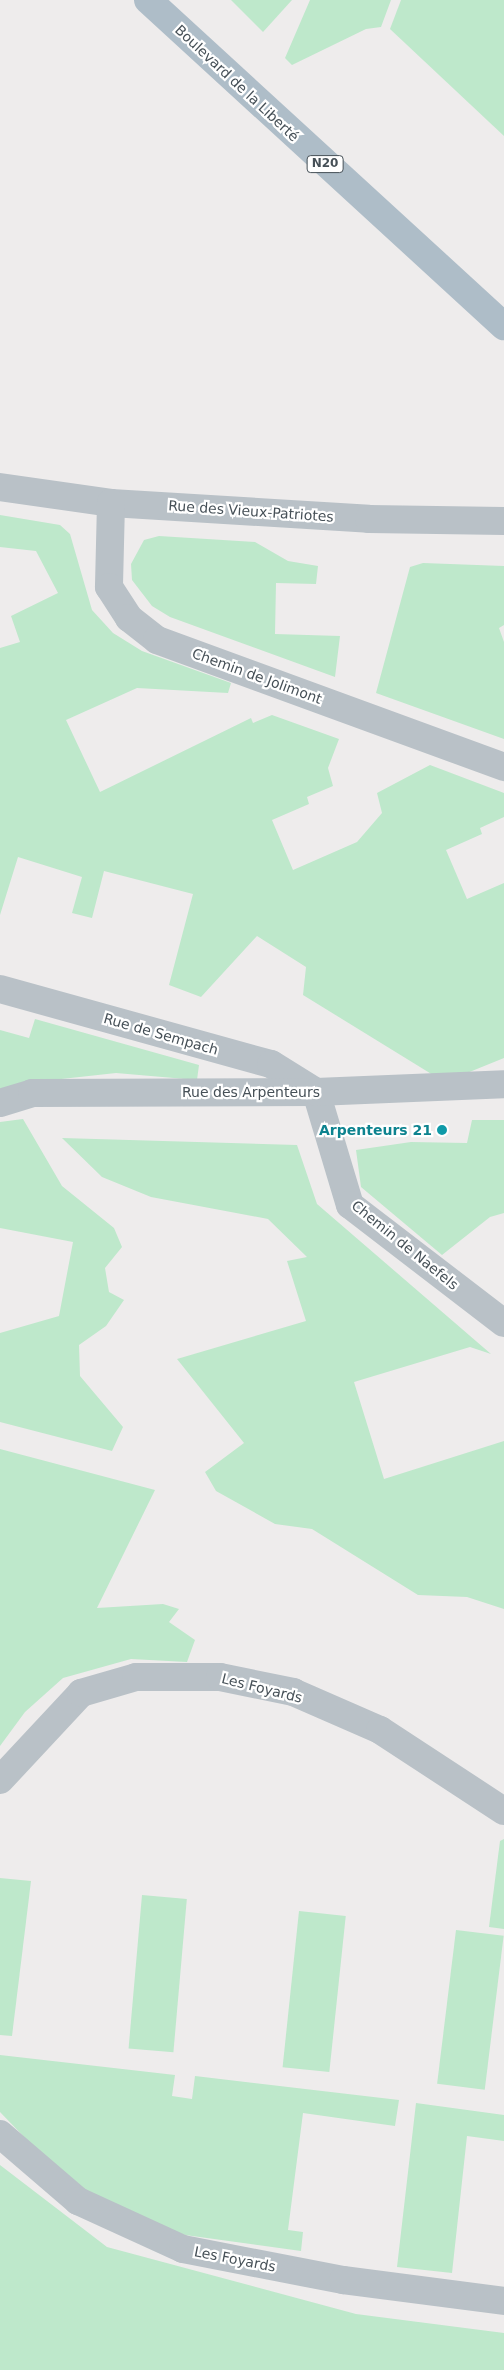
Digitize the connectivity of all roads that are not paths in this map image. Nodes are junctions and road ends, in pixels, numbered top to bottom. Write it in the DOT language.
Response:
graph roads {
  1 [pos="148,0"];
  2 [pos="504,326"];
  3 [pos="0,487"];
  4 [pos="110,503"];
  5 [pos="504,521"];
  6 [pos="504,767"];
  7 [pos="0,989"];
  8 [pos="504,1084"];
  9 [pos="316,1092"];
  10 [pos="0,1103"];
  11 [pos="504,1323"];
  12 [pos="0,1780"];
  13 [pos="504,1811"];
  14 [pos="0,2134"];
  15 [pos="504,2301"];
  1 -- 2 [label="main road, Boulevard de la Liberté / N20"];
  3 -- 4 [label="street, Rue des Vieux-Patriotes"];
  4 -- 5 [label="street, Rue des Vieux-Patriotes"];
  4 -- 6 [label="street, Chemin de Jolimont"];
  7 -- 9 [label="street, Rue de Sempach"];
  8 -- 9 [label="street, Rue des Arpenteurs"];
  9 -- 10 [label="street, Rue des Arpenteurs"];
  9 -- 11 [label="street, Chemin de Naefels"];
  12 -- 13 [label="street, Les Foyards"];
  14 -- 15 [label="street, Les Foyards"];
}
